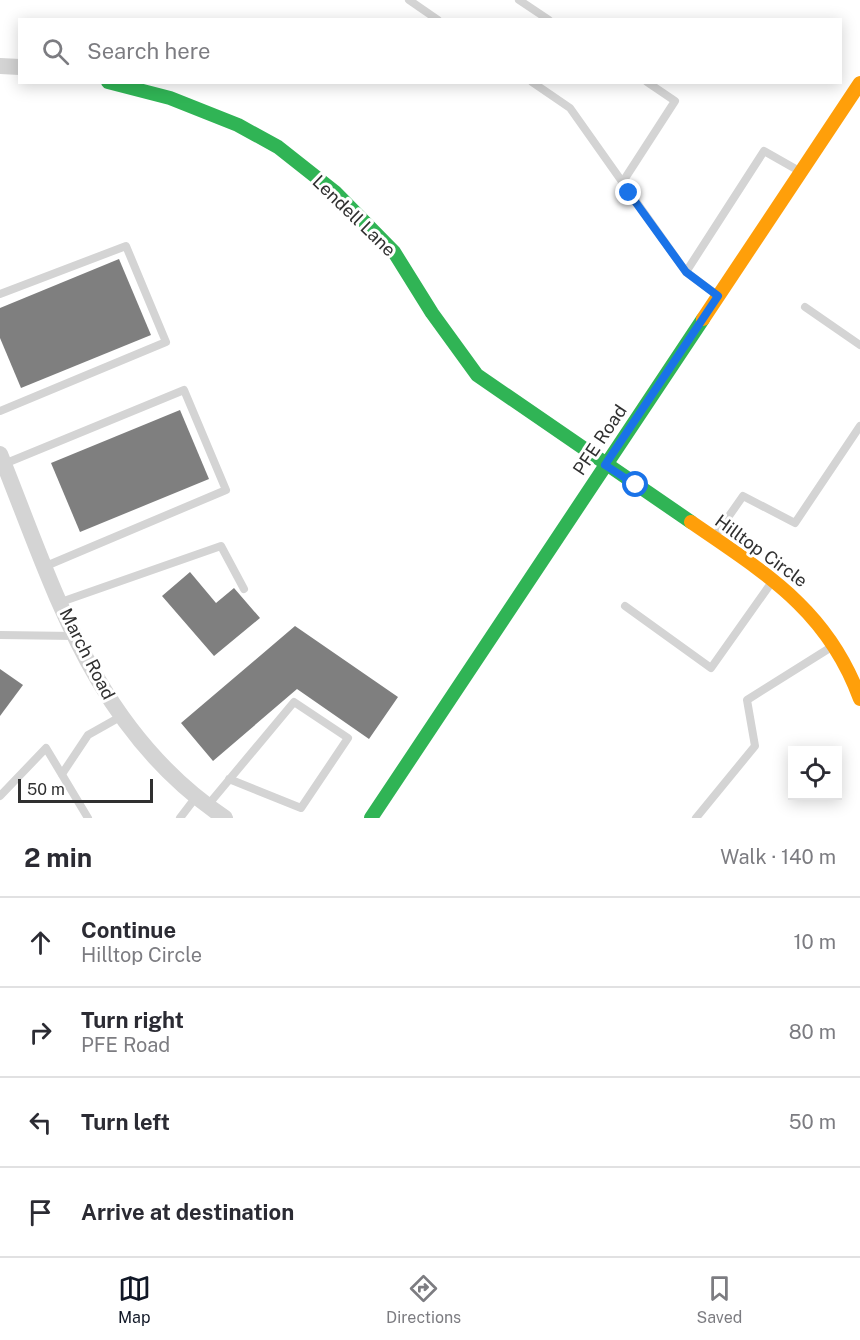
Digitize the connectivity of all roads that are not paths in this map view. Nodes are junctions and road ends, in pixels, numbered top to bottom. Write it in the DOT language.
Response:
graph roads {
  1 [pos="409,0"];
  2 [pos="519,0"];
  3 [pos="435,18"];
  4 [pos="546,18"];
  5 [pos="0,66"];
  6 [pos="18,67"];
  7 [pos="860,83"];
  8 [pos="116,84"];
  9 [pos="535,84"];
  10 [pos="650,84"];
  11 [pos="801,172"];
  12 [pos="622,183"];
  13 [pos="686,272"];
  14 [pos="0,294"];
  15 [pos="718,296"];
  16 [pos="805,307"];
  17 [pos="860,345"];
  18 [pos="0,411"];
  19 [pos="860,426"];
  20 [pos="2,459"];
  21 [pos="605,465"];
  22 [pos="714,538"];
  23 [pos="46,566"];
  24 [pos="774,579"];
  25 [pos="244,589"];
  26 [pos="61,602"];
  27 [pos="625,606"];
  28 [pos="0,635"];
  29 [pos="75,636"];
  30 [pos="836,645"];
  31 [pos="860,699"];
  32 [pos="120,717"];
  33 [pos="62,774"];
  34 [pos="229,779"];
  35 [pos="0,796"];
  36 [pos="202,801"];
  37 [pos="88,818"];
  38 [pos="180,818"];
  39 [pos="225,818"];
  40 [pos="371,818"];
  41 [pos="696,818"];
  1 -- 3 [label="lane"];
  2 -- 4 [label="lane"];
  5 -- 6 [label="street"];
  7 -- 11 [label="street, PFE Road"];
  8 -- 21 [label="street, Lendell Lane"];
  9 -- 12 [label="lane"];
  10 -- 12 [label="lane"];
  11 -- 13 [label="lane"];
  11 -- 15 [label="street, PFE Road"];
  12 -- 13 [label="lane"];
  13 -- 15 [label="lane"];
  14 -- 18 [label="lane"];
  15 -- 21 [label="street, PFE Road"];
  16 -- 17 [label="lane"];
  19 -- 22 [label="lane"];
  20 -- 23 [label="street, March Road"];
  20 -- 23 [label="lane"];
  21 -- 22 [label="street, Hilltop Circle"];
  21 -- 40 [label="street, PFE Road"];
  22 -- 24 [label="street, Hilltop Circle"];
  23 -- 26 [label="street, March Road"];
  24 -- 27 [label="lane"];
  24 -- 30 [label="street, Hilltop Circle"];
  25 -- 26 [label="lane"];
  26 -- 29 [label="street, March Road"];
  28 -- 29 [label="lane"];
  29 -- 32 [label="street, March Road"];
  30 -- 31 [label="street, Hilltop Circle"];
  30 -- 41 [label="lane"];
  32 -- 33 [label="lane"];
  32 -- 36 [label="street, March Road"];
  33 -- 35 [label="lane"];
  33 -- 37 [label="lane"];
  34 -- 34 [label="lane"];
  34 -- 36 [label="lane"];
  36 -- 38 [label="lane"];
  36 -- 39 [label="street, March Road"];
}
